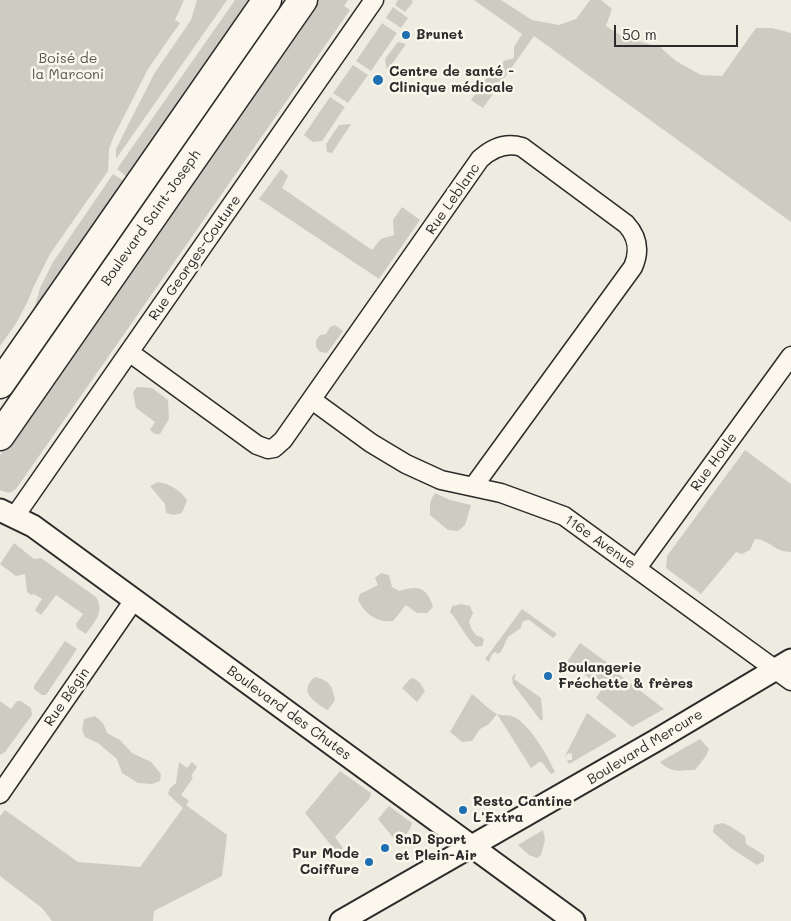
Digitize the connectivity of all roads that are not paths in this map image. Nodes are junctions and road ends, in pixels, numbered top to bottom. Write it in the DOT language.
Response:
graph roads {
  1 [pos="267,0"];
  2 [pos="303,0"];
  3 [pos="374,0"];
  4 [pos="129,352"];
  5 [pos="791,356"];
  6 [pos="0,384"];
  7 [pos="312,400"];
  8 [pos="0,436"];
  9 [pos="473,487"];
  10 [pos="8,513"];
  11 [pos="637,568"];
  12 [pos="134,600"];
  13 [pos="786,670"];
  14 [pos="0,794"];
  15 [pos="472,847"];
  16 [pos="341,921"];
  17 [pos="574,921"];
  1 -- 6 [label="main road, Boulevard Saint-Joseph"];
  2 -- 8 [label="main road, Boulevard Saint-Joseph"];
  3 -- 4 [label="street, Rue Georges-Couture"];
  4 -- 7 [label="street, Rue Leblanc"];
  4 -- 10 [label="street, Rue Georges-Couture"];
  5 -- 11 [label="street, Rue Houle"];
  7 -- 9 [label="street, 116e Avenue"];
  7 -- 9 [label="street, Rue Leblanc"];
  9 -- 11 [label="street, 116e Avenue"];
  10 -- 12 [label="street, Boulevard des Chutes"];
  11 -- 13 [label="street, 116e Avenue"];
  12 -- 14 [label="street, Rue Bégin"];
  12 -- 15 [label="street, Boulevard des Chutes"];
  13 -- 15 [label="street, Boulevard Mercure"];
  15 -- 16 [label="street, Boulevard Mercure"];
  15 -- 17 [label="street, Boulevard des Chutes"];
}
